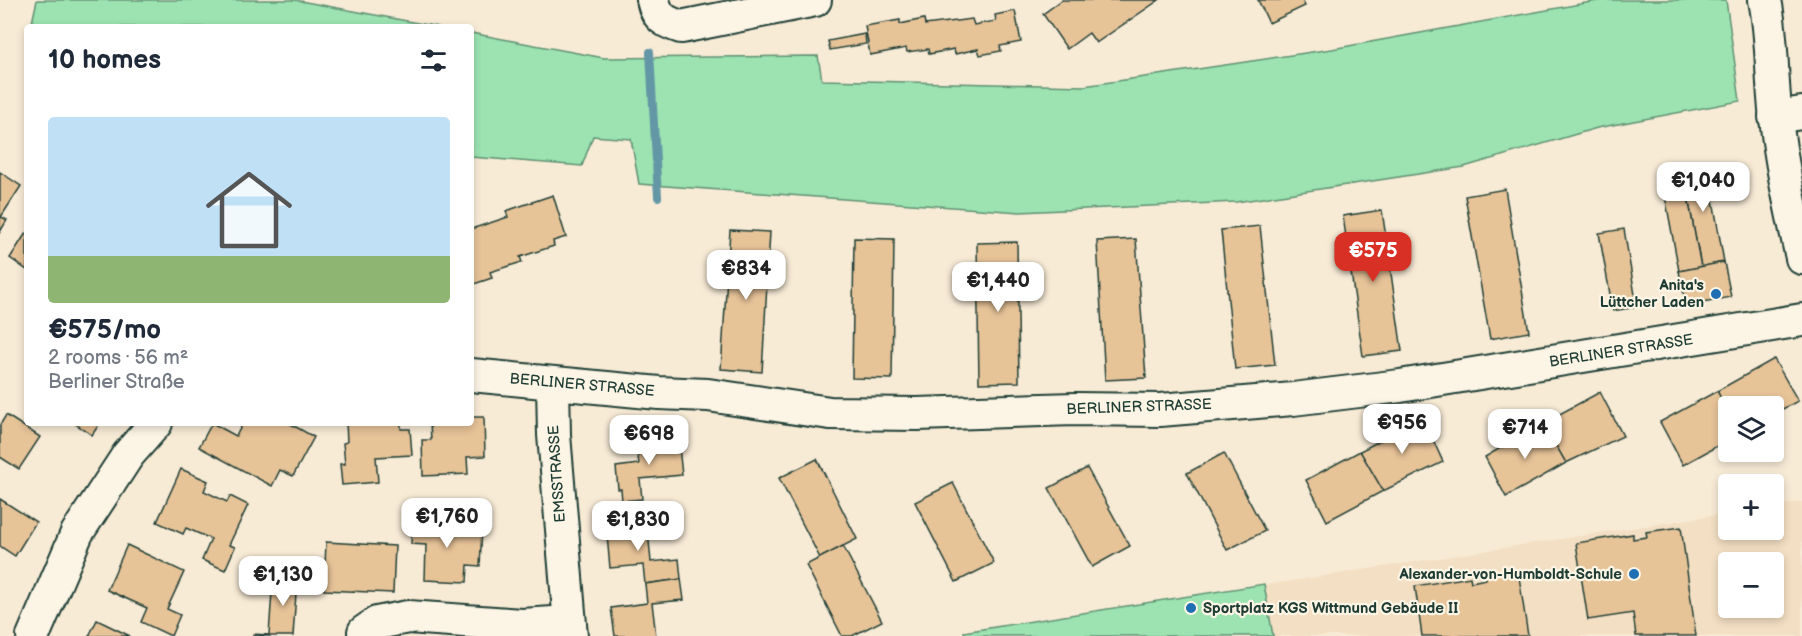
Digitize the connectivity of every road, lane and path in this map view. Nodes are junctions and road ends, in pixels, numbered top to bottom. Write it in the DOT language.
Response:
graph roads {
  1 [pos="653,0"];
  2 [pos="815,0"];
  3 [pos="1765,0"];
  4 [pos="1789,115"];
  5 [pos="1802,258"];
  6 [pos="1802,320"];
  7 [pos="474,375"];
  8 [pos="554,383"];
  9 [pos="153,426"];
  10 [pos="570,629"];
  11 [pos="364,632"];
  12 [pos="33,636"];
  1 -- 2 [label="street"];
  3 -- 4 [label="street"];
  4 -- 5 [label="street"];
  6 -- 8 [label="street, BERLINER STRASSE"];
  7 -- 8 [label="street, BERLINER STRASSE"];
  8 -- 10 [label="street, EMSSTRASSE"];
  9 -- 12 [label="street"];
  10 -- 11 [label="street"];
}
